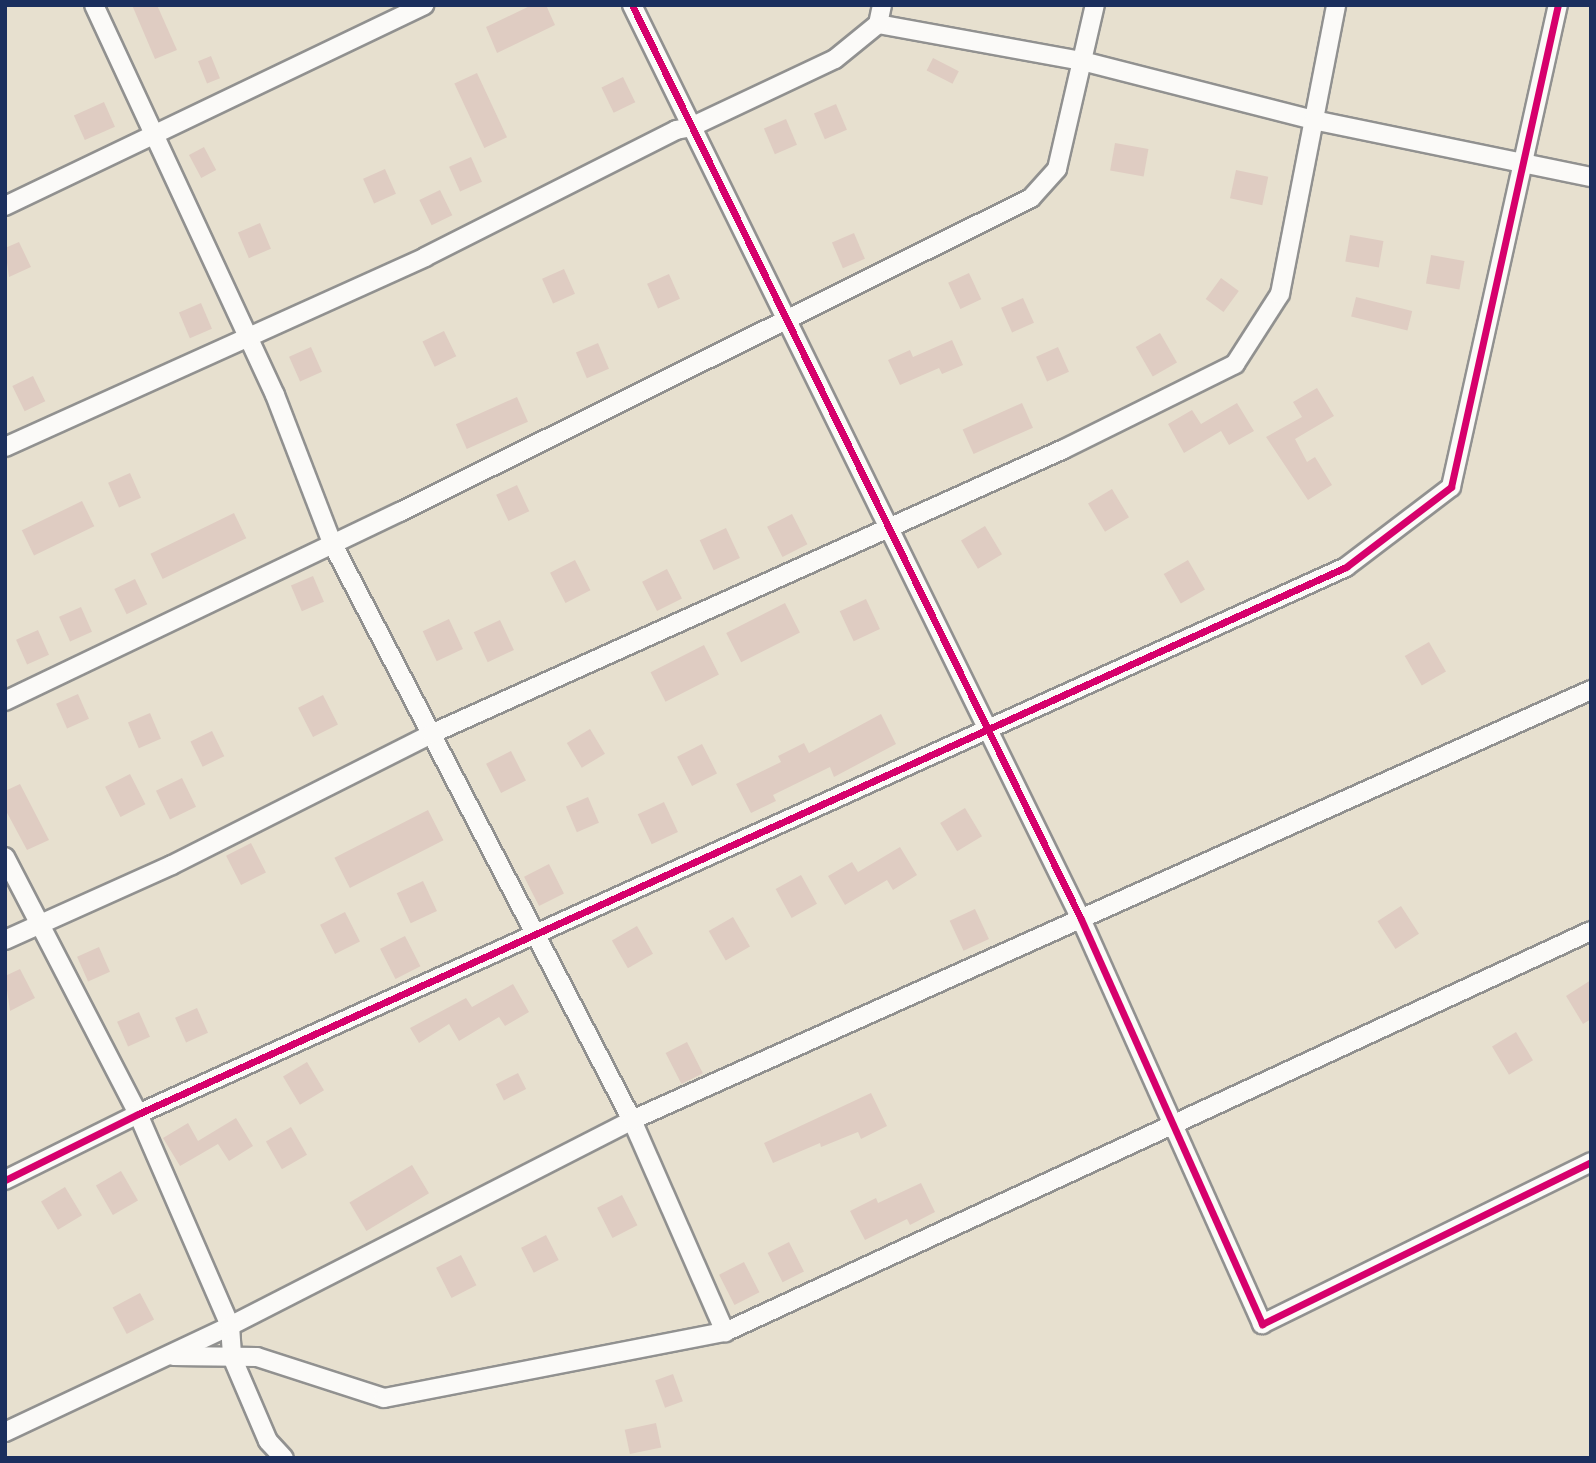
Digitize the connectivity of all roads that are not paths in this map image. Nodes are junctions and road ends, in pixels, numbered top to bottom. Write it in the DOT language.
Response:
graph roads {
  1 [pos="94,5"];
  2 [pos="424,5"];
  3 [pos="632,5"];
  4 [pos="882,5"];
  5 [pos="1094,5"];
  6 [pos="1336,5"];
  7 [pos="1558,5"];
  8 [pos="878,24"];
  9 [pos="1082,61"];
  10 [pos="1313,120"];
  11 [pos="691,127"];
  12 [pos="152,134"];
  13 [pos="1525,164"];
  14 [pos="1591,177"];
  15 [pos="5,205"];
  16 [pos="789,320"];
  17 [pos="244,336"];
  18 [pos="5,447"];
  19 [pos="890,527"];
  20 [pos="332,543"];
  21 [pos="1591,690"];
  22 [pos="5,701"];
  23 [pos="988,729"];
  24 [pos="431,734"];
  25 [pos="5,857"];
  26 [pos="1081,919"];
  27 [pos="40,924"];
  28 [pos="1591,931"];
  29 [pos="535,934"];
  30 [pos="5,940"];
  31 [pos="138,1114"];
  32 [pos="632,1120"];
  33 [pos="1173,1124"];
  34 [pos="1591,1162"];
  35 [pos="5,1180"];
  36 [pos="230,1326"];
  37 [pos="725,1332"];
  38 [pos="166,1356"];
  39 [pos="232,1357"];
  40 [pos="5,1432"];
  41 [pos="284,1458"];
  1 -- 12 [label="street"];
  2 -- 12 [label="street"];
  3 -- 11 [label="street"];
  4 -- 8 [label="street"];
  5 -- 9 [label="street"];
  6 -- 10 [label="street"];
  7 -- 13 [label="street"];
  8 -- 9 [label="street"];
  8 -- 11 [label="street"];
  9 -- 10 [label="street"];
  9 -- 16 [label="street"];
  10 -- 13 [label="street"];
  10 -- 19 [label="street"];
  11 -- 16 [label="street"];
  11 -- 17 [label="street"];
  12 -- 15 [label="street"];
  12 -- 17 [label="street"];
  13 -- 14 [label="street"];
  13 -- 23 [label="street"];
  16 -- 19 [label="street"];
  16 -- 20 [label="street"];
  17 -- 18 [label="street"];
  17 -- 20 [label="street"];
  19 -- 23 [label="street"];
  19 -- 24 [label="street"];
  20 -- 22 [label="street"];
  20 -- 24 [label="street"];
  21 -- 26 [label="street"];
  23 -- 26 [label="street"];
  23 -- 29 [label="street"];
  24 -- 27 [label="street"];
  24 -- 29 [label="street"];
  25 -- 27 [label="street"];
  26 -- 32 [label="street"];
  26 -- 33 [label="street"];
  27 -- 30 [label="street"];
  27 -- 31 [label="street"];
  28 -- 33 [label="street"];
  29 -- 31 [label="street"];
  29 -- 32 [label="street"];
  31 -- 35 [label="street"];
  31 -- 36 [label="street"];
  32 -- 36 [label="street"];
  32 -- 37 [label="street"];
  33 -- 34 [label="street"];
  33 -- 37 [label="street"];
  36 -- 38 [label="street"];
  36 -- 39 [label="street"];
  37 -- 39 [label="street"];
  38 -- 39 [label="street"];
  38 -- 40 [label="street"];
  39 -- 41 [label="street"];
}
